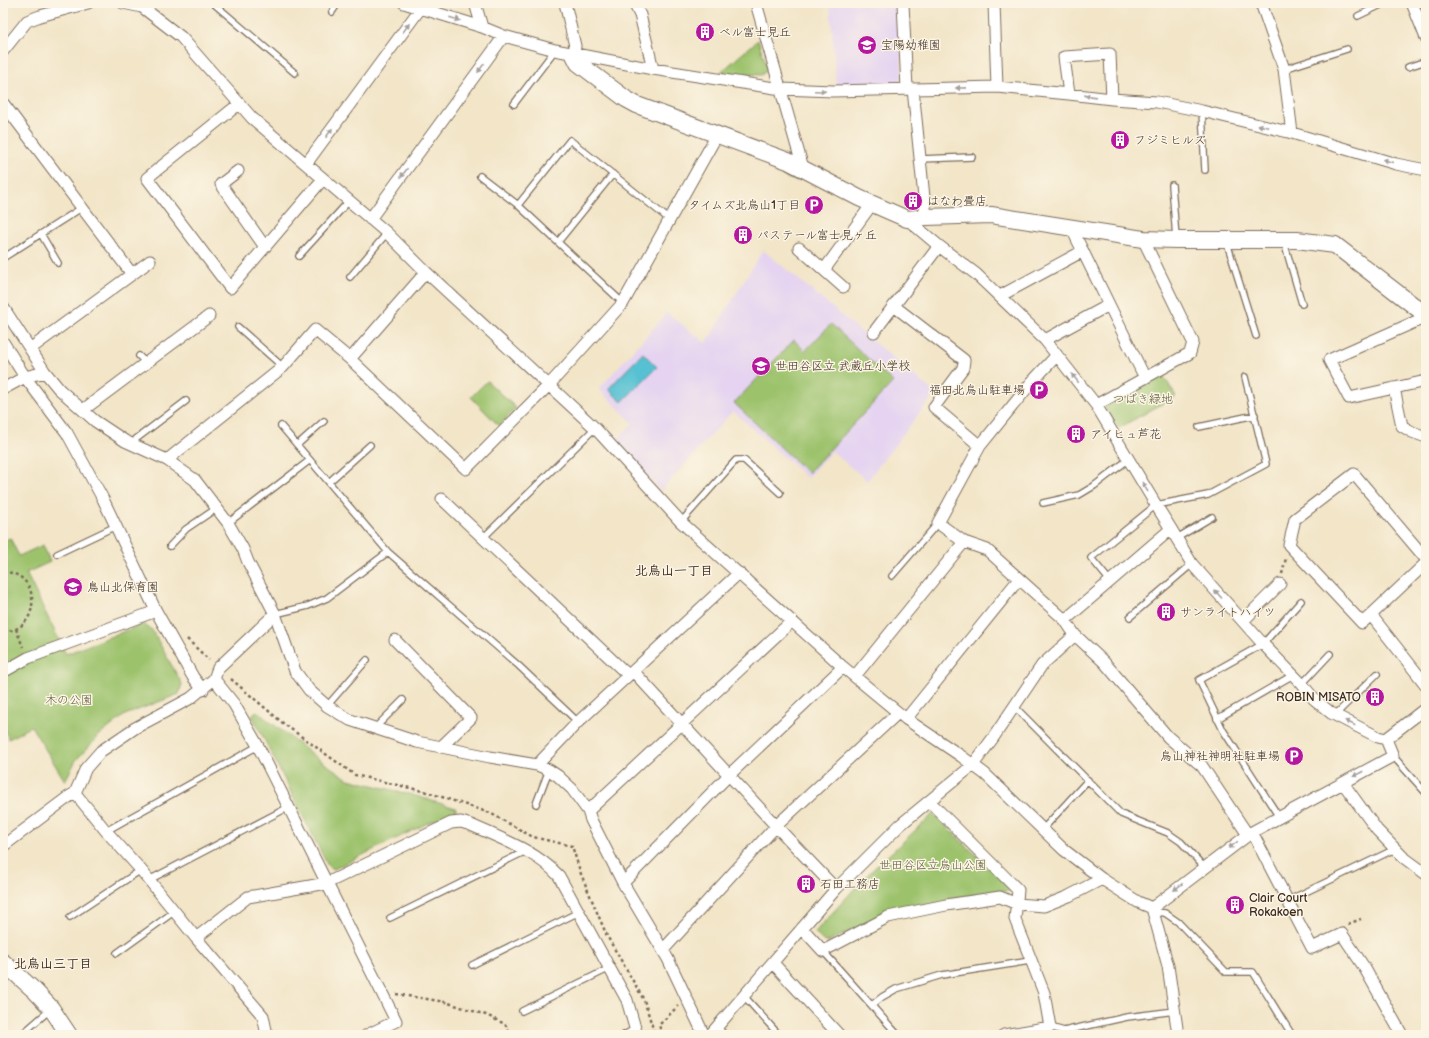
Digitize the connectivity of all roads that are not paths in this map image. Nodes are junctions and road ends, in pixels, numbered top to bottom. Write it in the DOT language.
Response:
graph roads {
  1 [pos="88,3"];
  2 [pos="122,3"];
  3 [pos="213,3"];
  4 [pos="338,3"];
  5 [pos="404,3"];
  6 [pos="476,3"];
  7 [pos="565,3"];
  8 [pos="634,3"];
  9 [pos="756,3"];
  10 [pos="903,3"];
  11 [pos="994,3"];
  12 [pos="1261,3"];
  13 [pos="1385,3"];
  14 [pos="1412,3"];
  15 [pos="141,5"];
  16 [pos="420,8"];
  17 [pos="332,12"];
  18 [pos="1358,16"];
  19 [pos="482,27"];
  20 [pos="504,36"];
  21 [pos="1426,38"];
  22 [pos="1347,49"];
  23 [pos="555,50"];
  24 [pos="3,51"];
  25 [pos="574,55"];
  26 [pos="1426,61"];
  27 [pos="1408,67"];
  28 [pos="653,69"];
  29 [pos="1284,69"];
  30 [pos="295,73"];
  31 [pos="997,87"];
  32 [pos="781,89"];
  33 [pos="910,89"];
  34 [pos="1069,94"];
  35 [pos="1112,99"];
  36 [pos="3,103"];
  37 [pos="240,104"];
  38 [pos="514,104"];
  39 [pos="1202,111"];
  40 [pos="1292,133"];
  41 [pos="717,135"];
  42 [pos="972,157"];
  43 [pos="920,159"];
  44 [pos="306,164"];
  45 [pos="804,168"];
  46 [pos="1205,170"];
  47 [pos="1426,170"];
  48 [pos="238,171"];
  49 [pos="613,174"];
  50 [pos="480,176"];
  51 [pos="323,179"];
  52 [pos="1172,185"];
  53 [pos="349,201"];
  54 [pos="872,204"];
  55 [pos="518,206"];
  56 [pos="83,207"];
  57 [pos="926,217"];
  58 [pos="370,218"];
  59 [pos="907,219"];
  60 [pos="670,220"];
  61 [pos="1071,227"];
  62 [pos="387,233"];
  63 [pos="41,234"];
  64 [pos="1143,239"];
  65 [pos="1176,240"];
  66 [pos="1226,240"];
  67 [pos="1283,240"];
  68 [pos="558,242"];
  69 [pos="939,246"];
  70 [pos="265,247"];
  71 [pos="799,248"];
  72 [pos="1083,251"];
  73 [pos="299,256"];
  74 [pos="3,258"];
  75 [pos="150,261"];
  76 [pos="58,263"];
  77 [pos="824,270"];
  78 [pos="426,272"];
  79 [pos="132,274"];
  80 [pos="350,277"];
  81 [pos="843,287"];
  82 [pos="1000,296"];
  83 [pos="623,303"];
  84 [pos="1302,304"];
  85 [pos="1110,305"];
  86 [pos="894,306"];
  87 [pos="3,307"];
  88 [pos="210,316"];
  89 [pos="1426,316"];
  90 [pos="238,327"];
  91 [pos="874,332"];
  92 [pos="1256,336"];
  93 [pos="1045,340"];
  94 [pos="3,342"];
  95 [pos="30,349"];
  96 [pos="1057,355"];
  97 [pos="350,359"];
  98 [pos="283,367"];
  99 [pos="45,372"];
  100 [pos="25,377"];
  101 [pos="1246,377"];
  102 [pos="1145,378"];
  103 [pos="1426,381"];
  104 [pos="549,385"];
  105 [pos="1394,388"];
  106 [pos="3,389"];
  107 [pos="186,401"];
  108 [pos="1096,405"];
  109 [pos="83,410"];
  110 [pos="1255,415"];
  111 [pos="324,421"];
  112 [pos="281,426"];
  113 [pos="1199,427"];
  114 [pos="595,428"];
  115 [pos="1426,437"];
  116 [pos="134,445"];
  117 [pos="297,445"];
  118 [pos="370,445"];
  119 [pos="980,446"];
  120 [pos="1129,459"];
  121 [pos="167,460"];
  122 [pos="310,460"];
  123 [pos="328,482"];
  124 [pos="780,493"];
  125 [pos="442,499"];
  126 [pos="1044,503"];
  127 [pos="1156,506"];
  128 [pos="216,508"];
  129 [pos="1212,517"];
  130 [pos="681,522"];
  131 [pos="938,522"];
  132 [pos="228,523"];
  133 [pos="116,526"];
  134 [pos="1174,533"];
  135 [pos="483,538"];
  136 [pos="964,542"];
  137 [pos="170,546"];
  138 [pos="388,552"];
  139 [pos="57,554"];
  140 [pos="1426,559"];
  141 [pos="1426,563"];
  142 [pos="1192,564"];
  143 [pos="738,573"];
  144 [pos="892,576"];
  145 [pos="1019,579"];
  146 [pos="1110,581"];
  147 [pos="1280,584"];
  148 [pos="1301,601"];
  149 [pos="156,611"];
  150 [pos="274,614"];
  151 [pos="1371,615"];
  152 [pos="1130,617"];
  153 [pos="1065,620"];
  154 [pos="792,621"];
  155 [pos="1243,621"];
  156 [pos="1074,635"];
  157 [pos="395,640"];
  158 [pos="1262,644"];
  159 [pos="1330,654"];
  160 [pos="367,660"];
  161 [pos="843,667"];
  162 [pos="3,672"];
  163 [pos="631,673"];
  164 [pos="1376,674"];
  165 [pos="1293,675"];
  166 [pos="855,676"];
  167 [pos="214,679"];
  168 [pos="1302,684"];
  169 [pos="1426,685"];
  170 [pos="203,690"];
  171 [pos="403,700"];
  172 [pos="327,706"];
  173 [pos="1015,707"];
  174 [pos="1426,708"];
  175 [pos="1334,715"];
  176 [pos="902,716"];
  177 [pos="1217,719"];
  178 [pos="578,722"];
  179 [pos="681,724"];
  180 [pos="375,728"];
  181 [pos="1386,739"];
  182 [pos="258,746"];
  183 [pos="441,747"];
  184 [pos="1393,756"];
  185 [pos="537,765"];
  186 [pos="973,765"];
  187 [pos="549,770"];
  188 [pos="729,775"];
  189 [pos="1088,780"];
  190 [pos="1343,783"];
  191 [pos="75,793"];
  192 [pos="1426,793"];
  193 [pos="929,801"];
  194 [pos="536,804"];
  195 [pos="289,807"];
  196 [pos="588,811"];
  197 [pos="1279,817"];
  198 [pos="776,826"];
  199 [pos="1043,829"];
  200 [pos="106,831"];
  201 [pos="1250,833"];
  202 [pos="3,846"];
  203 [pos="1395,848"];
  204 [pos="526,851"];
  205 [pos="1204,867"];
  206 [pos="141,870"];
  207 [pos="1426,874"];
  208 [pos="1102,879"];
  209 [pos="149,880"];
  210 [pos="623,882"];
  211 [pos="327,883"];
  212 [pos="836,890"];
  213 [pos="1287,901"];
  214 [pos="1017,904"];
  215 [pos="1152,910"];
  216 [pos="174,911"];
  217 [pos="579,912"];
  218 [pos="70,917"];
  219 [pos="390,918"];
  220 [pos="802,928"];
  221 [pos="196,938"];
  222 [pos="663,950"];
  223 [pos="823,952"];
  224 [pos="117,953"];
  225 [pos="1030,961"];
  226 [pos="3,962"];
  227 [pos="773,963"];
  228 [pos="472,965"];
  229 [pos="610,968"];
  230 [pos="744,996"];
  231 [pos="872,1005"];
  232 [pos="51,1008"];
  233 [pos="522,1011"];
  234 [pos="1175,1011"];
  235 [pos="1050,1026"];
  236 [pos="636,1032"];
  237 [pos="717,1032"];
  238 [pos="1064,1033"];
  239 [pos="21,1035"];
  240 [pos="69,1035"];
  241 [pos="267,1035"];
  242 [pos="367,1035"];
  243 [pos="624,1035"];
  244 [pos="704,1035"];
  245 [pos="779,1035"];
  246 [pos="839,1035"];
  247 [pos="898,1035"];
  248 [pos="1004,1035"];
  249 [pos="1178,1035"];
  250 [pos="1292,1035"];
  251 [pos="1402,1035"];
  1 -- 24 [label="street"];
  2 -- 15 [label="street"];
  3 -- 30 [label="lane"];
  4 -- 17 [label="lane"];
  5 -- 16 [label="street"];
  6 -- 19 [label="street"];
  7 -- 25 [label="street"];
  8 -- 28 [label="street"];
  9 -- 32 [label="street"];
  10 -- 33 [label="street"];
  11 -- 31 [label="street"];
  12 -- 29 [label="street"];
  13 -- 18 [label="lane"];
  14 -- 21 [label="street"];
  15 -- 37 [label="street"];
  16 -- 19 [label="street, one-way"];
  44 -- 16 [label="street, one-way"];
  19 -- 20 [label="street"];
  20 -- 23 [label="street"];
  20 -- 58 [label="street, one-way"];
  22 -- 29 [label="lane"];
  23 -- 25 [label="street"];
  23 -- 38 [label="lane"];
  25 -- 28 [label="street"];
  25 -- 41 [label="street"];
  26 -- 27 [label="lane"];
  28 -- 32 [label="street"];
  29 -- 40 [label="street"];
  31 -- 33 [label="street, one-way"];
  31 -- 34 [label="street"];
  32 -- 33 [label="street, one-way"];
  32 -- 45 [label="street"];
  33 -- 43 [label="street"];
  35 -- 34 [label="street, one-way"];
  34 -- 35 [label="street"];
  35 -- 39 [label="street"];
  36 -- 56 [label="street"];
  37 -- 44 [label="street"];
  37 -- 70 [label="street"];
  40 -- 39 [label="street, one-way"];
  39 -- 46 [label="lane"];
  47 -- 40 [label="street, one-way"];
  41 -- 45 [label="street"];
  41 -- 60 [label="street"];
  42 -- 43 [label="lane"];
  43 -- 57 [label="street"];
  44 -- 51 [label="street"];
  45 -- 54 [label="street"];
  48 -- 70 [label="street"];
  49 -- 55 [label="lane"];
  49 -- 60 [label="lane"];
  49 -- 68 [label="lane"];
  50 -- 55 [label="lane"];
  51 -- 53 [label="street"];
  51 -- 70 [label="street"];
  52 -- 65 [label="lane"];
  53 -- 58 [label="street"];
  53 -- 73 [label="lane"];
  54 -- 59 [label="street"];
  54 -- 77 [label="street"];
  55 -- 68 [label="lane"];
  56 -- 63 [label="lane"];
  56 -- 79 [label="street"];
  57 -- 59 [label="street"];
  57 -- 61 [label="street"];
  58 -- 62 [label="street"];
  59 -- 69 [label="street"];
  60 -- 83 [label="street"];
  61 -- 64 [label="street"];
  61 -- 72 [label="street"];
  62 -- 78 [label="street"];
  62 -- 80 [label="lane"];
  63 -- 74 [label="lane"];
  63 -- 76 [label="lane"];
  64 -- 65 [label="street"];
  64 -- 102 [label="street"];
  65 -- 66 [label="street"];
  66 -- 67 [label="street"];
  66 -- 92 [label="lane"];
  67 -- 84 [label="lane"];
  67 -- 89 [label="street"];
  68 -- 83 [label="lane"];
  69 -- 82 [label="street"];
  69 -- 86 [label="street"];
  71 -- 77 [label="street"];
  72 -- 82 [label="street"];
  72 -- 85 [label="street"];
  75 -- 79 [label="street"];
  77 -- 81 [label="street"];
  78 -- 97 [label="street"];
  78 -- 104 [label="street"];
  79 -- 95 [label="street"];
  82 -- 93 [label="street"];
  83 -- 104 [label="street"];
  85 -- 93 [label="street"];
  85 -- 102 [label="street"];
  86 -- 91 [label="street"];
  86 -- 119 [label="street"];
  87 -- 95 [label="street"];
  88 -- 109 [label="street"];
  89 -- 105 [label="street"];
  90 -- 98 [label="lane"];
  93 -- 96 [label="street"];
  94 -- 100 [label="street"];
  95 -- 99 [label="street"];
  108 -- 96 [label="street, one-way"];
  96 -- 119 [label="street"];
  97 -- 98 [label="street"];
  97 -- 104 [label="street"];
  98 -- 121 [label="street"];
  99 -- 100 [label="street"];
  99 -- 109 [label="street"];
  100 -- 106 [label="street"];
  100 -- 133 [label="street"];
  101 -- 110 [label="lane"];
  102 -- 108 [label="street"];
  103 -- 105 [label="street"];
  104 -- 114 [label="street"];
  105 -- 115 [label="street"];
  107 -- 116 [label="lane"];
  108 -- 120 [label="street"];
  109 -- 116 [label="street"];
  110 -- 113 [label="lane"];
  110 -- 127 [label="lane"];
  111 -- 117 [label="lane"];
  112 -- 117 [label="lane"];
  114 -- 130 [label="street"];
  114 -- 135 [label="lane"];
  116 -- 121 [label="street"];
  117 -- 122 [label="lane"];
  118 -- 123 [label="lane"];
  119 -- 131 [label="street"];
  120 -- 126 [label="lane"];
  127 -- 120 [label="street, one-way"];
  121 -- 128 [label="street"];
  122 -- 123 [label="lane"];
  122 -- 132 [label="lane"];
  123 -- 138 [label="lane"];
  124 -- 130 [label="lane"];
  125 -- 135 [label="street"];
  127 -- 134 [label="street"];
  127 -- 146 [label="lane"];
  128 -- 132 [label="street"];
  128 -- 137 [label="lane"];
  129 -- 134 [label="lane"];
  130 -- 143 [label="street"];
  131 -- 136 [label="street"];
  131 -- 144 [label="lane"];
  132 -- 150 [label="street"];
  133 -- 139 [label="lane"];
  133 -- 149 [label="street"];
  134 -- 142 [label="street"];
  134 -- 146 [label="street"];
  135 -- 163 [label="street"];
  136 -- 145 [label="street"];
  136 -- 166 [label="street"];
  138 -- 150 [label="lane"];
  138 -- 178 [label="lane"];
  140 -- 151 [label="street"];
  141 -- 151 [label="street"];
  142 -- 152 [label="lane"];
  155 -- 142 [label="street, one-way"];
  143 -- 154 [label="street"];
  143 -- 163 [label="street"];
  145 -- 153 [label="street"];
  145 -- 176 [label="street"];
  146 -- 153 [label="street"];
  147 -- 155 [label="street"];
  148 -- 158 [label="lane"];
  149 -- 162 [label="street"];
  149 -- 170 [label="street"];
  150 -- 167 [label="street"];
  150 -- 172 [label="street"];
  151 -- 169 [label="street"];
  153 -- 156 [label="street"];
  154 -- 161 [label="street"];
  154 -- 179 [label="street"];
  155 -- 158 [label="street"];
  156 -- 173 [label="street"];
  156 -- 201 [label="street"];
  157 -- 183 [label="street"];
  158 -- 165 [label="street"];
  158 -- 177 [label="lane"];
  159 -- 168 [label="lane"];
  160 -- 172 [label="lane"];
  161 -- 166 [label="street"];
  161 -- 188 [label="street"];
  163 -- 178 [label="street"];
  163 -- 179 [label="street"];
  164 -- 175 [label="lane"];
  165 -- 168 [label="street"];
  165 -- 177 [label="lane"];
  166 -- 176 [label="street"];
  167 -- 170 [label="street"];
  167 -- 182 [label="street"];
  168 -- 175 [label="street"];
  170 -- 191 [label="street"];
  171 -- 180 [label="lane"];
  172 -- 180 [label="street"];
  173 -- 186 [label="street"];
  173 -- 189 [label="lane"];
  174 -- 181 [label="street"];
  181 -- 175 [label="street, one-way"];
  176 -- 186 [label="street"];
  176 -- 198 [label="street"];
  177 -- 197 [label="lane"];
  178 -- 185 [label="street"];
  179 -- 188 [label="street"];
  179 -- 196 [label="street"];
  180 -- 183 [label="street"];
  181 -- 184 [label="street"];
  182 -- 195 [label="street"];
  182 -- 200 [label="lane"];
  183 -- 185 [label="street"];
  184 -- 190 [label="street, one-way"];
  184 -- 192 [label="lane"];
  185 -- 187 [label="street"];
  186 -- 193 [label="street"];
  186 -- 199 [label="street"];
  187 -- 194 [label="lane"];
  187 -- 196 [label="street"];
  188 -- 198 [label="street"];
  188 -- 210 [label="street"];
  189 -- 199 [label="lane"];
  189 -- 205 [label="lane"];
  190 -- 197 [label="street"];
  190 -- 203 [label="street"];
  191 -- 200 [label="street"];
  191 -- 202 [label="street"];
  193 -- 212 [label="street"];
  193 -- 214 [label="street"];
  195 -- 209 [label="lane"];
  195 -- 211 [label="street"];
  196 -- 210 [label="street"];
  197 -- 201 [label="street"];
  198 -- 212 [label="street"];
  198 -- 222 [label="street"];
  199 -- 208 [label="street"];
  200 -- 206 [label="street"];
  201 -- 205 [label="street, one-way"];
  201 -- 213 [label="street"];
  203 -- 207 [label="street"];
  203 -- 213 [label="lane"];
  204 -- 211 [label="street"];
  204 -- 217 [label="street"];
  204 -- 219 [label="lane"];
  205 -- 215 [label="street, one-way"];
  206 -- 209 [label="street"];
  206 -- 218 [label="lane"];
  208 -- 214 [label="street"];
  208 -- 215 [label="street"];
  209 -- 216 [label="street"];
  210 -- 222 [label="street"];
  211 -- 221 [label="street"];
  211 -- 242 [label="street"];
  212 -- 220 [label="street"];
  213 -- 251 [label="street"];
  214 -- 223 [label="street"];
  214 -- 225 [label="street"];
  215 -- 234 [label="street"];
  215 -- 250 [label="lane"];
  216 -- 221 [label="street"];
  216 -- 224 [label="lane"];
  217 -- 228 [label="lane"];
  217 -- 229 [label="street"];
  220 -- 223 [label="street"];
  220 -- 227 [label="street"];
  221 -- 241 [label="street"];
  222 -- 244 [label="street"];
  223 -- 231 [label="lane"];
  225 -- 231 [label="lane"];
  225 -- 235 [label="street"];
  226 -- 232 [label="street"];
  227 -- 230 [label="street"];
  227 -- 246 [label="street"];
  229 -- 233 [label="lane"];
  229 -- 236 [label="street"];
  230 -- 237 [label="street"];
  230 -- 245 [label="lane"];
  231 -- 247 [label="lane"];
  232 -- 239 [label="lane"];
  232 -- 240 [label="street"];
  234 -- 238 [label="lane"];
  234 -- 249 [label="street"];
  235 -- 238 [label="lane"];
  235 -- 248 [label="street"];
  236 -- 243 [label="lane"];
}
